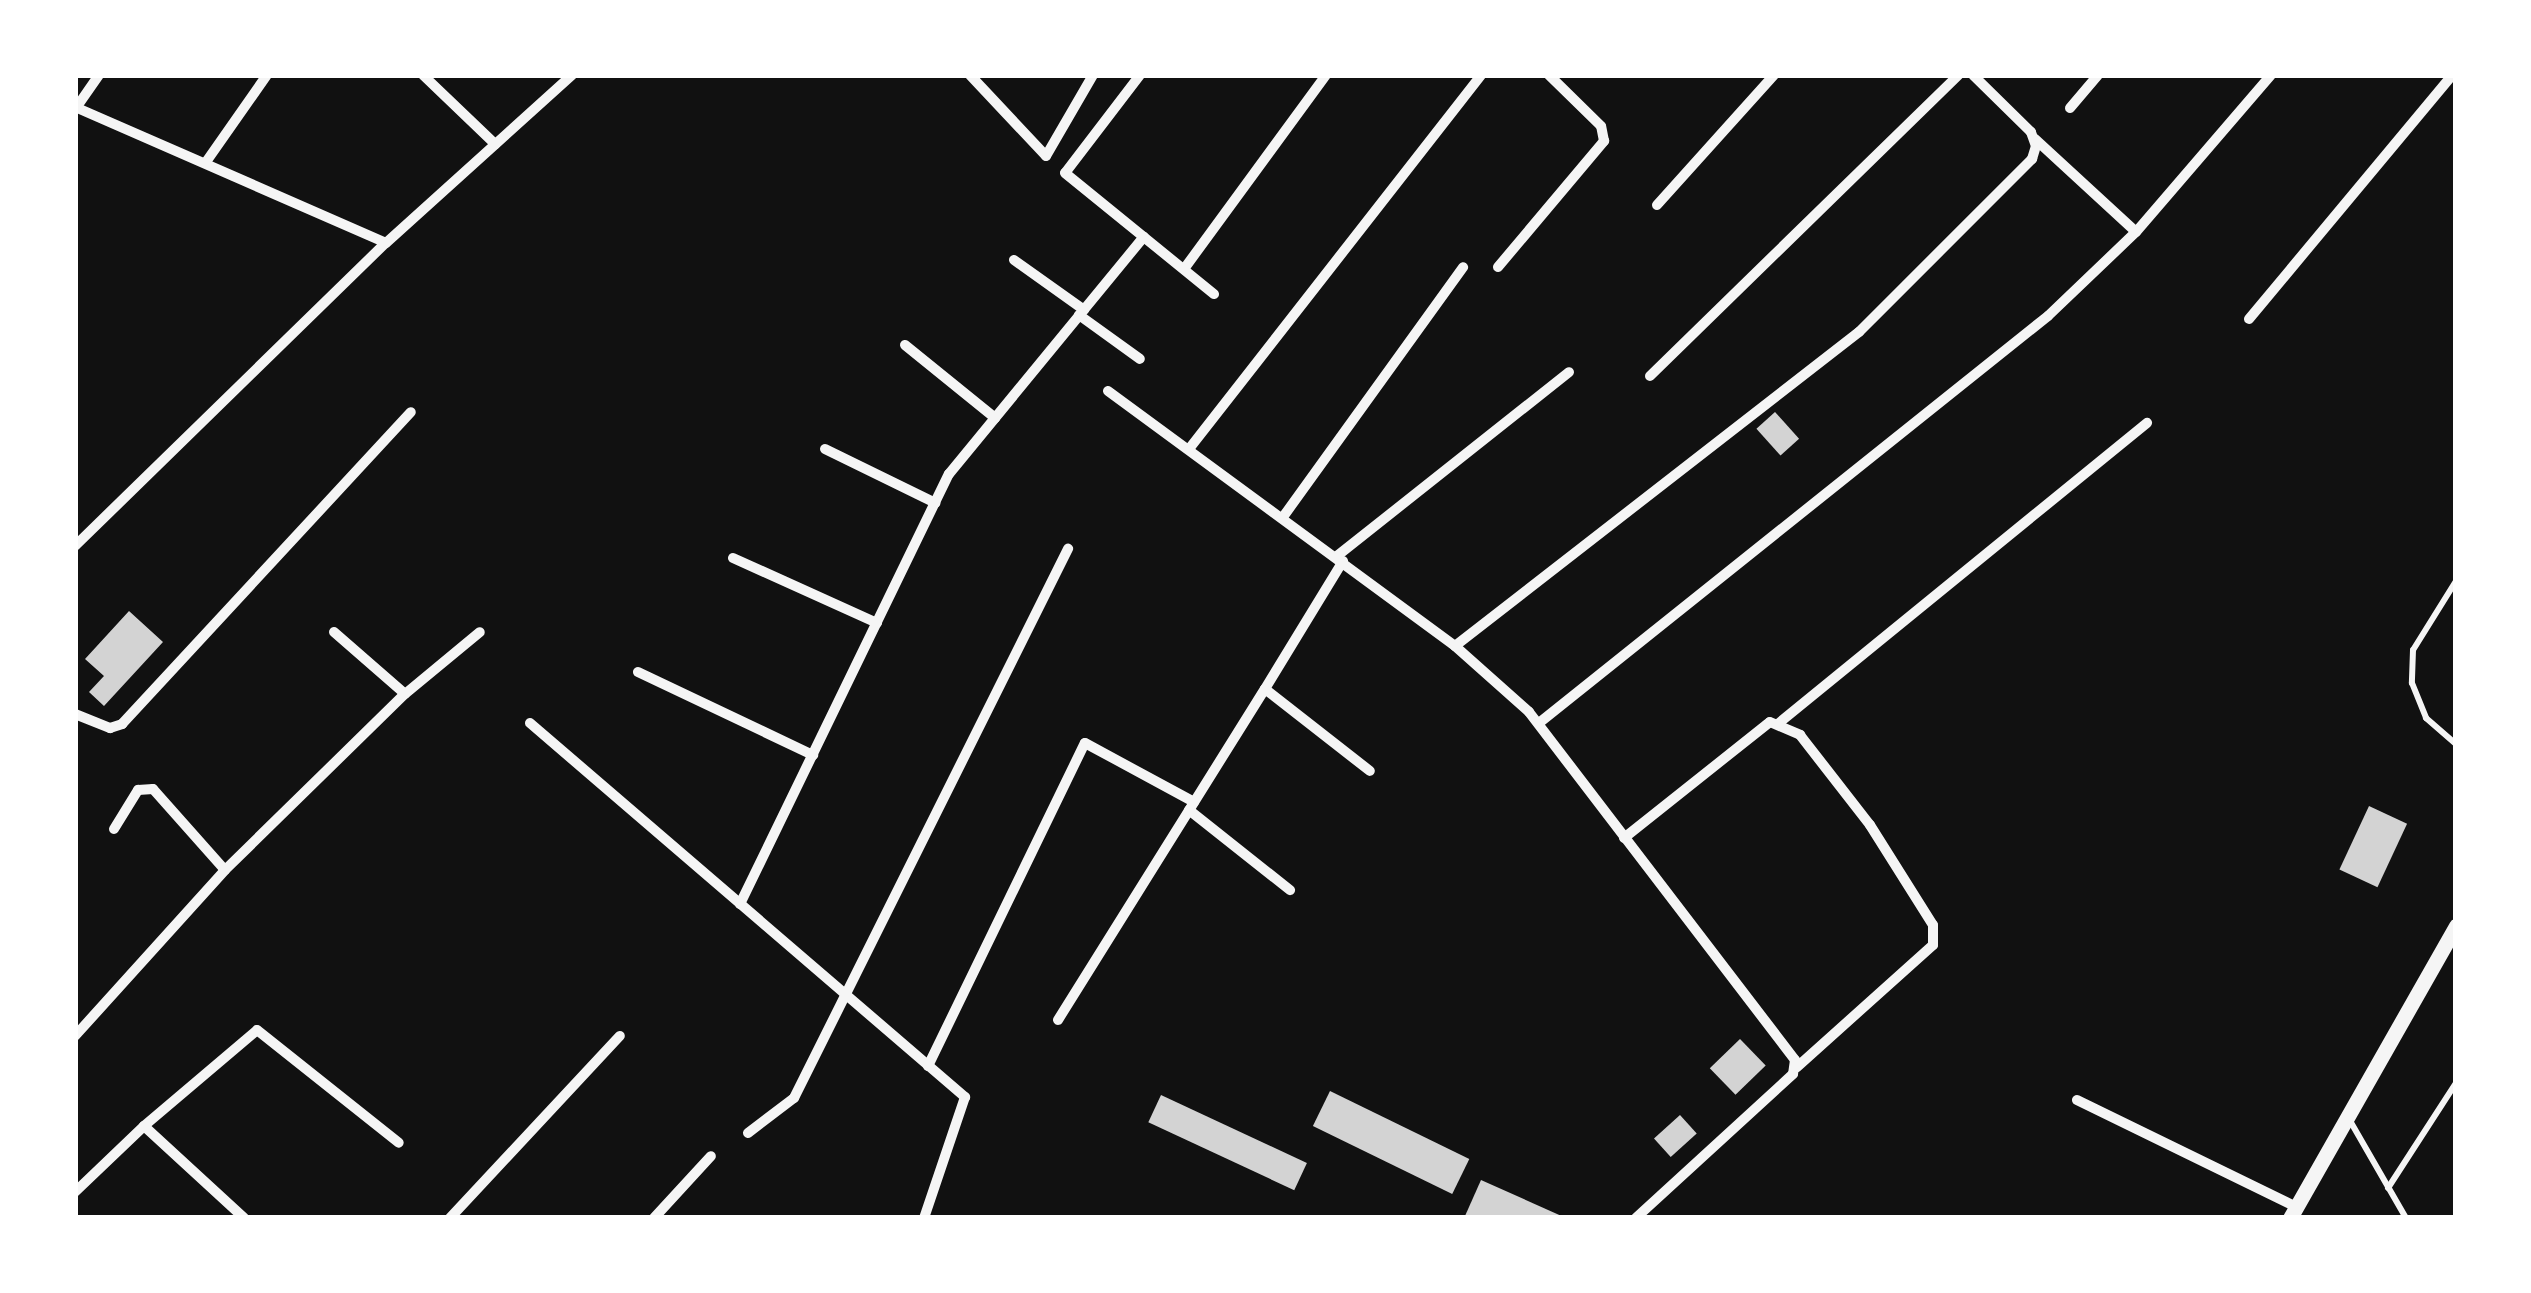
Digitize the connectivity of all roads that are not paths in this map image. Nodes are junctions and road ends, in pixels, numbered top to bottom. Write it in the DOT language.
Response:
graph roads {
  1 [pos="99,75"];
  2 [pos="266,75"];
  3 [pos="422,75"];
  4 [pos="572,75"];
  5 [pos="970,75"];
  6 [pos="1093,75"];
  7 [pos="1140,75"];
  8 [pos="1326,75"];
  9 [pos="1481,75"];
  10 [pos="1549,75"];
  11 [pos="1774,75"];
  12 [pos="1958,75"];
  13 [pos="1973,75"];
  14 [pos="2098,75"];
  15 [pos="2271,75"];
  16 [pos="2452,75"];
  17 [pos="76,108"];
  18 [pos="2070,108"];
  19 [pos="2035,138"];
  20 [pos="495,144"];
  21 [pos="206,162"];
  22 [pos="1657,205"];
  23 [pos="2136,232"];
  24 [pos="1144,237"];
  25 [pos="386,243"];
  26 [pos="1014,260"];
  27 [pos="1463,267"];
  28 [pos="1498,267"];
  29 [pos="1184,269"];
  30 [pos="1214,294"];
  31 [pos="1082,313"];
  32 [pos="2249,319"];
  33 [pos="905,345"];
  34 [pos="1140,358"];
  35 [pos="1569,372"];
  36 [pos="1650,376"];
  37 [pos="1108,391"];
  38 [pos="410,412"];
  39 [pos="995,418"];
  40 [pos="2147,423"];
  41 [pos="825,449"];
  42 [pos="1189,449"];
  43 [pos="935,504"];
  44 [pos="1282,517"];
  45 [pos="75,546"];
  46 [pos="1068,549"];
  47 [pos="733,558"];
  48 [pos="1340,559"];
  49 [pos="2456,581"];
  50 [pos="876,623"];
  51 [pos="334,632"];
  52 [pos="480,632"];
  53 [pos="1456,646"];
  54 [pos="638,672"];
  55 [pos="1265,689"];
  56 [pos="404,694"];
  57 [pos="75,714"];
  58 [pos="530,722"];
  59 [pos="1539,722"];
  60 [pos="1779,724"];
  61 [pos="2456,744"];
  62 [pos="813,755"];
  63 [pos="1370,771"];
  64 [pos="1192,806"];
  65 [pos="114,829"];
  66 [pos="1624,838"];
  67 [pos="226,870"];
  68 [pos="1290,890"];
  69 [pos="740,904"];
  70 [pos="2456,926"];
  71 [pos="846,994"];
  72 [pos="1058,1020"];
  73 [pos="75,1036"];
  74 [pos="620,1036"];
  75 [pos="928,1066"];
  76 [pos="1797,1067"];
  77 [pos="2456,1084"];
  78 [pos="2077,1100"];
  79 [pos="2348,1118"];
  80 [pos="144,1126"];
  81 [pos="748,1133"];
  82 [pos="399,1144"];
  83 [pos="710,1156"];
  84 [pos="2388,1188"];
  85 [pos="75,1192"];
  86 [pos="2293,1212"];
  87 [pos="244,1218"];
  88 [pos="450,1218"];
  89 [pos="654,1218"];
  90 [pos="924,1218"];
  91 [pos="1636,1218"];
  92 [pos="2406,1218"];
  1 -- 17 [label="street"];
  2 -- 21 [label="street"];
  3 -- 20 [label="street"];
  4 -- 20 [label="street"];
  5 -- 6 [label="street"];
  7 -- 24 [label="street"];
  8 -- 29 [label="street"];
  9 -- 42 [label="street"];
  10 -- 28 [label="street"];
  11 -- 22 [label="street"];
  12 -- 36 [label="street"];
  13 -- 19 [label="street"];
  14 -- 18 [label="street"];
  15 -- 23 [label="street"];
  16 -- 32 [label="street"];
  17 -- 21 [label="street"];
  19 -- 23 [label="street"];
  19 -- 53 [label="street"];
  20 -- 25 [label="street"];
  21 -- 25 [label="street"];
  23 -- 59 [label="street"];
  24 -- 29 [label="street"];
  24 -- 31 [label="street"];
  25 -- 45 [label="street"];
  26 -- 31 [label="street"];
  27 -- 44 [label="street"];
  29 -- 30 [label="street"];
  31 -- 34 [label="street"];
  31 -- 39 [label="street"];
  33 -- 39 [label="street"];
  35 -- 48 [label="street"];
  37 -- 42 [label="street"];
  38 -- 57 [label="street"];
  39 -- 43 [label="street"];
  40 -- 60 [label="street"];
  41 -- 43 [label="street"];
  42 -- 44 [label="street"];
  43 -- 50 [label="street"];
  44 -- 48 [label="street"];
  46 -- 71 [label="street"];
  47 -- 50 [label="street"];
  48 -- 53 [label="street"];
  48 -- 55 [label="street"];
  49 -- 61 [label="lane"];
  50 -- 62 [label="street"];
  51 -- 56 [label="street"];
  52 -- 56 [label="street"];
  53 -- 59 [label="street"];
  54 -- 62 [label="street"];
  55 -- 63 [label="street"];
  55 -- 64 [label="street"];
  56 -- 67 [label="street"];
  58 -- 69 [label="street"];
  59 -- 66 [label="street"];
  60 -- 66 [label="street"];
  60 -- 76 [label="street"];
  62 -- 69 [label="street"];
  64 -- 68 [label="street"];
  64 -- 72 [label="street"];
  64 -- 75 [label="street"];
  65 -- 67 [label="street"];
  66 -- 76 [label="street"];
  67 -- 73 [label="street"];
  69 -- 71 [label="street"];
  70 -- 79 [label="street"];
  71 -- 75 [label="street"];
  71 -- 81 [label="street"];
  74 -- 88 [label="street"];
  75 -- 90 [label="street"];
  76 -- 91 [label="street"];
  77 -- 84 [label="lane"];
  78 -- 86 [label="street"];
  79 -- 84 [label="lane"];
  79 -- 86 [label="street"];
  80 -- 82 [label="street"];
  80 -- 85 [label="street"];
  80 -- 87 [label="street"];
  83 -- 89 [label="street"];
  84 -- 92 [label="lane"];
}
